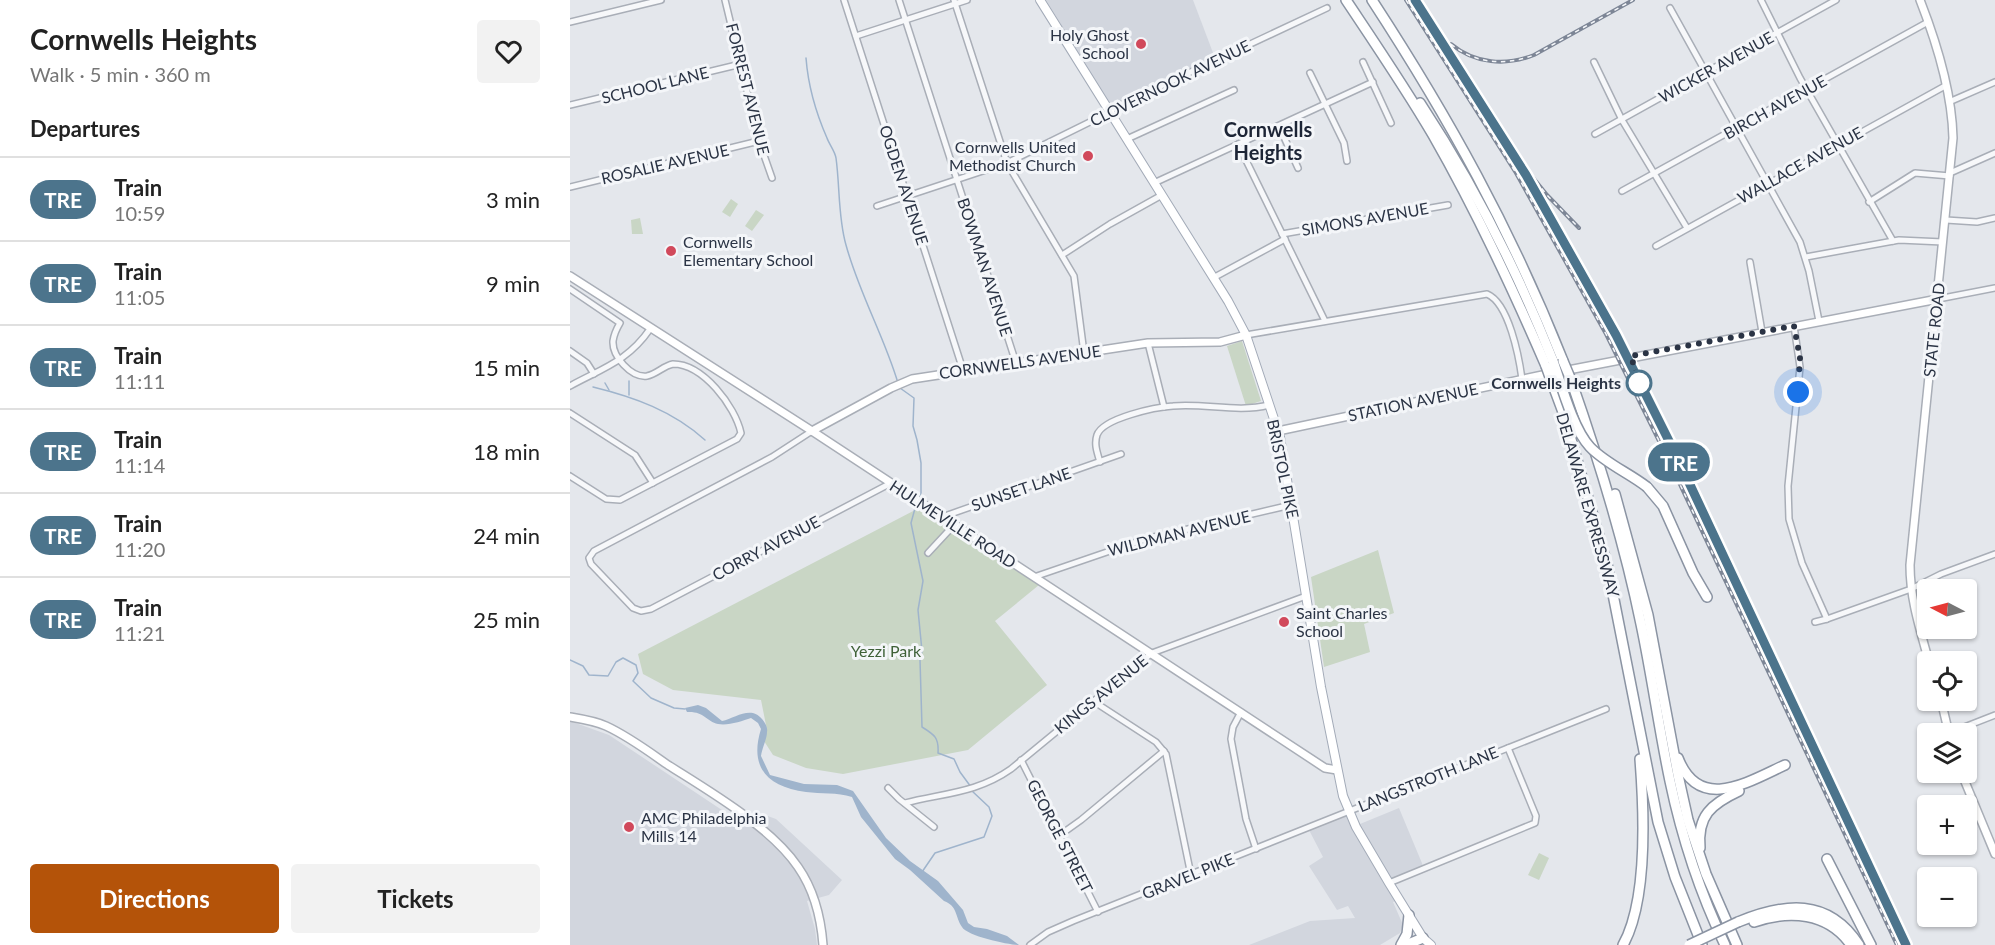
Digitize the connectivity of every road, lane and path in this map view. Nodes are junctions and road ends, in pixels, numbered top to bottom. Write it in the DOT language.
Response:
graph roads {
  1 [pos="661,0"];
  2 [pos="725,0"];
  3 [pos="844,0"];
  4 [pos="899,0"];
  5 [pos="967,0"];
  6 [pos="1040,0"];
  7 [pos="1347,0"];
  8 [pos="1371,0"];
  9 [pos="1761,0"];
  10 [pos="1836,0"];
  11 [pos="1920,0"];
  12 [pos="955,2"];
  13 [pos="1328,8"];
  14 [pos="1670,8"];
  15 [pos="906,20"];
  16 [pos="570,22"];
  17 [pos="1928,22"];
  18 [pos="1777,33"];
  19 [pos="856,36"];
  20 [pos="1364,62"];
  21 [pos="1594,62"];
  22 [pos="741,64"];
  23 [pos="1706,72"];
  24 [pos="1310,73"];
  25 [pos="1373,82"];
  26 [pos="1995,82"];
  27 [pos="1945,86"];
  28 [pos="1234,90"];
  29 [pos="1807,90"];
  30 [pos="1948,102"];
  31 [pos="1326,104"];
  32 [pos="570,105"];
  33 [pos="1110,111"];
  34 [pos="1622,120"];
  35 [pos="1391,123"];
  36 [pos="1279,126"];
  37 [pos="1737,128"];
  38 [pos="1595,134"];
  39 [pos="1127,139"];
  40 [pos="759,141"];
  41 [pos="1238,144"];
  42 [pos="1838,145"];
  43 [pos="1995,153"];
  44 [pos="1347,161"];
  45 [pos="1007,164"];
  46 [pos="1298,168"];
  47 [pos="1950,174"];
  48 [pos="1653,175"];
  49 [pos="772,178"];
  50 [pos="957,181"];
  51 [pos="1154,183"];
  52 [pos="1768,183"];
  53 [pos="570,187"];
  54 [pos="1622,191"];
  55 [pos="1162,195"];
  56 [pos="908,197"];
  57 [pos="1869,202"];
  58 [pos="1448,205"];
  59 [pos="877,206"];
  60 [pos="1995,218"];
  61 [pos="1946,220"];
  62 [pos="1687,228"];
  63 [pos="1284,236"];
  64 [pos="1893,241"];
  65 [pos="1943,242"];
  66 [pos="1656,246"];
  67 [pos="1062,255"];
  68 [pos="1806,257"];
  69 [pos="1750,262"];
  70 [pos="570,276"];
  71 [pos="1214,278"];
  72 [pos="1995,288"];
  73 [pos="570,289"];
  74 [pos="1938,299"];
  75 [pos="1325,321"];
  76 [pos="1819,321"];
  77 [pos="1794,326"];
  78 [pos="650,329"];
  79 [pos="1762,332"];
  80 [pos="1246,335"];
  81 [pos="1148,343"];
  82 [pos="570,351"];
  83 [pos="1084,353"];
  84 [pos="621,360"];
  85 [pos="1016,363"];
  86 [pos="1549,363"];
  87 [pos="963,370"];
  88 [pos="594,374"];
  89 [pos="1522,379"];
  90 [pos="570,386"];
  91 [pos="1269,405"];
  92 [pos="1164,407"];
  93 [pos="570,413"];
  94 [pos="1587,427"];
  95 [pos="812,431"];
  96 [pos="1278,431"];
  97 [pos="1120,454"];
  98 [pos="1100,462"];
  99 [pos="570,476"];
  100 [pos="653,483"];
  101 [pos="891,483"];
  102 [pos="1292,505"];
  103 [pos="942,517"];
  104 [pos="954,525"];
  105 [pos="928,553"];
  106 [pos="1995,554"];
  107 [pos="1034,577"];
  108 [pos="1911,589"];
  109 [pos="1306,596"];
  110 [pos="1707,597"];
  111 [pos="641,611"];
  112 [pos="1827,619"];
  113 [pos="1815,622"];
  114 [pos="1926,651"];
  115 [pos="1152,653"];
  116 [pos="1664,696"];
  117 [pos="1093,701"];
  118 [pos="1634,702"];
  119 [pos="1606,709"];
  120 [pos="1240,712"];
  121 [pos="1995,715"];
  122 [pos="570,717"];
  123 [pos="1975,723"];
  124 [pos="1508,748"];
  125 [pos="1164,751"];
  126 [pos="1021,760"];
  127 [pos="1337,770"];
  128 [pos="1966,783"];
  129 [pos="888,788"];
  130 [pos="905,803"];
  131 [pos="1348,811"];
  132 [pos="934,827"];
  133 [pos="1060,835"];
  134 [pos="1256,849"];
  135 [pos="1995,854"];
  136 [pos="1827,859"];
  137 [pos="1706,874"];
  138 [pos="1191,875"];
  139 [pos="1389,883"];
  140 [pos="1098,912"];
  141 [pos="1409,915"];
  142 [pos="1739,925"];
  143 [pos="1423,941"];
  144 [pos="823,945"];
  145 [pos="1030,945"];
  146 [pos="1401,945"];
  147 [pos="1406,945"];
  148 [pos="1414,945"];
  149 [pos="1431,945"];
  150 [pos="1623,945"];
  151 [pos="1689,945"];
  152 [pos="1701,945"];
  153 [pos="1725,945"];
  154 [pos="1737,945"];
  155 [pos="1851,945"];
  156 [pos="1859,945"];
  157 [pos="1872,945"];
  1 -- 16 [label="street"];
  2 -- 22 [label="street, FORREST AVENUE"];
  3 -- 19 [label="street, OGDEN AVENUE"];
  4 -- 15 [label="street, BOWMAN AVENUE"];
  5 -- 12 [label="street"];
  6 -- 33 [label="main road, BRISTOL PIKE"];
  7 -- 86 [label="highway"];
  8 -- 94 [label="highway, DELAWARE EXPRESSWAY, bridge"];
  9 -- 18 [label="street"];
  10 -- 18 [label="street, WICKER AVENUE"];
  11 -- 17 [label="main road, STATE ROAD"];
  12 -- 15 [label="street"];
  12 -- 45 [label="street"];
  13 -- 33 [label="street, CLOVERNOOK AVENUE"];
  14 -- 23 [label="street"];
  15 -- 19 [label="street"];
  15 -- 50 [label="street, BOWMAN AVENUE"];
  17 -- 27 [label="main road, STATE ROAD"];
  17 -- 29 [label="street, BIRCH AVENUE"];
  18 -- 23 [label="street, WICKER AVENUE"];
  18 -- 29 [label="street"];
  19 -- 56 [label="street, OGDEN AVENUE"];
  20 -- 25 [label="street"];
  21 -- 34 [label="street"];
  22 -- 32 [label="street, SCHOOL LANE"];
  22 -- 40 [label="street, FORREST AVENUE"];
  23 -- 34 [label="street, WICKER AVENUE"];
  23 -- 37 [label="street"];
  24 -- 31 [label="street"];
  25 -- 31 [label="street"];
  25 -- 35 [label="street"];
  26 -- 30 [label="street"];
  27 -- 30 [label="main road, STATE ROAD"];
  27 -- 42 [label="street, WALLACE AVENUE"];
  28 -- 39 [label="street"];
  29 -- 37 [label="street, BIRCH AVENUE"];
  29 -- 42 [label="street"];
  30 -- 47 [label="main road, STATE ROAD"];
  31 -- 36 [label="street"];
  31 -- 44 [label="street"];
  33 -- 39 [label="main road, BRISTOL PIKE"];
  33 -- 45 [label="street, CLOVERNOOK AVENUE"];
  34 -- 38 [label="street, WICKER AVENUE"];
  34 -- 48 [label="street"];
  36 -- 41 [label="street"];
  36 -- 46 [label="street"];
  37 -- 48 [label="street, BIRCH AVENUE"];
  37 -- 52 [label="street"];
  39 -- 51 [label="main road, BRISTOL PIKE"];
  40 -- 49 [label="street, FORREST AVENUE"];
  40 -- 53 [label="street, ROSALIE AVENUE"];
  41 -- 51 [label="street"];
  41 -- 63 [label="street"];
  42 -- 52 [label="street, WALLACE AVENUE"];
  42 -- 57 [label="street"];
  43 -- 47 [label="street"];
  45 -- 50 [label="street, CLOVERNOOK AVENUE"];
  45 -- 67 [label="street"];
  47 -- 57 [label="street"];
  47 -- 61 [label="main road, STATE ROAD"];
  48 -- 54 [label="street, BIRCH AVENUE"];
  48 -- 62 [label="street"];
  50 -- 56 [label="street, CLOVERNOOK AVENUE"];
  50 -- 85 [label="street, BOWMAN AVENUE"];
  51 -- 55 [label="main road, BRISTOL PIKE"];
  52 -- 62 [label="street, WALLACE AVENUE"];
  52 -- 68 [label="street"];
  55 -- 67 [label="street"];
  55 -- 71 [label="main road, BRISTOL PIKE"];
  56 -- 59 [label="street, CLOVERNOOK AVENUE"];
  56 -- 87 [label="street, OGDEN AVENUE"];
  57 -- 64 [label="street"];
  58 -- 63 [label="street, SIMONS AVENUE"];
  60 -- 61 [label="street"];
  61 -- 65 [label="main road, STATE ROAD"];
  62 -- 66 [label="street, WALLACE AVENUE"];
  63 -- 71 [label="street, SIMONS AVENUE"];
  63 -- 75 [label="street"];
  64 -- 65 [label="street"];
  64 -- 68 [label="street"];
  65 -- 74 [label="main road, STATE ROAD"];
  67 -- 83 [label="street"];
  68 -- 76 [label="street"];
  69 -- 79 [label="street"];
  70 -- 78 [label="main road, HULMEVILLE ROAD"];
  71 -- 80 [label="main road, BRISTOL PIKE"];
  72 -- 74 [label="street"];
  73 -- 84 [label="street"];
  74 -- 76 [label="main road, STATION AVENUE"];
  74 -- 108 [label="main road, STATE ROAD"];
  75 -- 80 [label="street, CORNWELLS AVENUE"];
  75 -- 89 [label="street, CORNWELLS AVENUE"];
  76 -- 77 [label="main road, STATION AVENUE"];
  77 -- 79 [label="main road, STATION AVENUE"];
  77 -- 112 [label="street"];
  78 -- 84 [label="street"];
  78 -- 95 [label="main road, HULMEVILLE ROAD"];
  79 -- 89 [label="main road, STATION AVENUE"];
  80 -- 81 [label="main road, CORNWELLS AVENUE"];
  80 -- 91 [label="main road, BRISTOL PIKE"];
  81 -- 83 [label="main road, CORNWELLS AVENUE"];
  81 -- 92 [label="street"];
  82 -- 88 [label="street"];
  83 -- 85 [label="main road, CORNWELLS AVENUE"];
  84 -- 88 [label="street"];
  84 -- 100 [label="street"];
  85 -- 87 [label="main road, CORNWELLS AVENUE"];
  86 -- 110 [label="highway, bridge"];
  86 -- 118 [label="highway, DELAWARE EXPRESSWAY, bridge"];
  87 -- 95 [label="main road, CORNWELLS AVENUE"];
  88 -- 90 [label="street"];
  89 -- 96 [label="main road, STATION AVENUE"];
  91 -- 92 [label="street"];
  91 -- 96 [label="main road, BRISTOL PIKE"];
  92 -- 98 [label="street"];
  93 -- 100 [label="street"];
  94 -- 116 [label="highway"];
  94 -- 153 [label="highway, DELAWARE EXPRESSWAY"];
  95 -- 101 [label="main road, HULMEVILLE ROAD"];
  95 -- 111 [label="street, CORNWELLS AVENUE"];
  96 -- 102 [label="main road, BRISTOL PIKE"];
  97 -- 98 [label="street, SUNSET LANE"];
  98 -- 103 [label="street, SUNSET LANE"];
  99 -- 100 [label="street"];
  101 -- 103 [label="main road, HULMEVILLE ROAD"];
  101 -- 111 [label="street, CORRY AVENUE"];
  102 -- 107 [label="street, WILDMAN AVENUE"];
  102 -- 109 [label="main road, BRISTOL PIKE"];
  103 -- 104 [label="main road, HULMEVILLE ROAD"];
  104 -- 105 [label="street"];
  104 -- 107 [label="main road, HULMEVILLE ROAD"];
  106 -- 108 [label="street"];
  107 -- 115 [label="main road, HULMEVILLE ROAD"];
  108 -- 112 [label="street"];
  108 -- 114 [label="main road, STATE ROAD"];
  109 -- 115 [label="street, KINGS AVENUE"];
  109 -- 127 [label="main road, BRISTOL PIKE"];
  112 -- 113 [label="street"];
  115 -- 117 [label="street, KINGS AVENUE"];
  115 -- 120 [label="main road, HULMEVILLE ROAD"];
  116 -- 137 [label="highway"];
  116 -- 137 [label="highway"];
  117 -- 125 [label="street"];
  117 -- 126 [label="street, KINGS AVENUE"];
  118 -- 150 [label="highway"];
  118 -- 152 [label="highway, DELAWARE EXPRESSWAY"];
  119 -- 124 [label="street"];
  120 -- 127 [label="main road, HULMEVILLE ROAD"];
  120 -- 134 [label="street"];
  121 -- 123 [label="street"];
  122 -- 144 [label="main road"];
  124 -- 131 [label="street, LANGSTROTH LANE"];
  124 -- 139 [label="street"];
  125 -- 133 [label="street"];
  125 -- 138 [label="street"];
  126 -- 130 [label="street, KINGS AVENUE"];
  126 -- 133 [label="street, GEORGE STREET"];
  127 -- 131 [label="main road, BRISTOL PIKE"];
  128 -- 135 [label="main road"];
  129 -- 130 [label="street"];
  130 -- 132 [label="street"];
  131 -- 134 [label="street, GRAVEL PIKE"];
  131 -- 139 [label="main road, BRISTOL PIKE"];
  133 -- 140 [label="street, GEORGE STREET"];
  134 -- 138 [label="street, GRAVEL PIKE"];
  136 -- 157 [label="highway"];
  137 -- 154 [label="highway"];
  138 -- 140 [label="street, GRAVEL PIKE"];
  139 -- 141 [label="main road, BRISTOL PIKE"];
  140 -- 145 [label="street, GRAVEL PIKE"];
  141 -- 143 [label="main road, BRISTOL PIKE"];
  141 -- 146 [label="highway"];
  142 -- 151 [label="highway, bridge"];
  142 -- 152 [label="highway"];
  142 -- 155 [label="highway"];
  142 -- 156 [label="highway"];
  143 -- 147 [label="highway"];
  143 -- 148 [label="highway"];
  143 -- 149 [label="main road, BRISTOL PIKE"];
}
